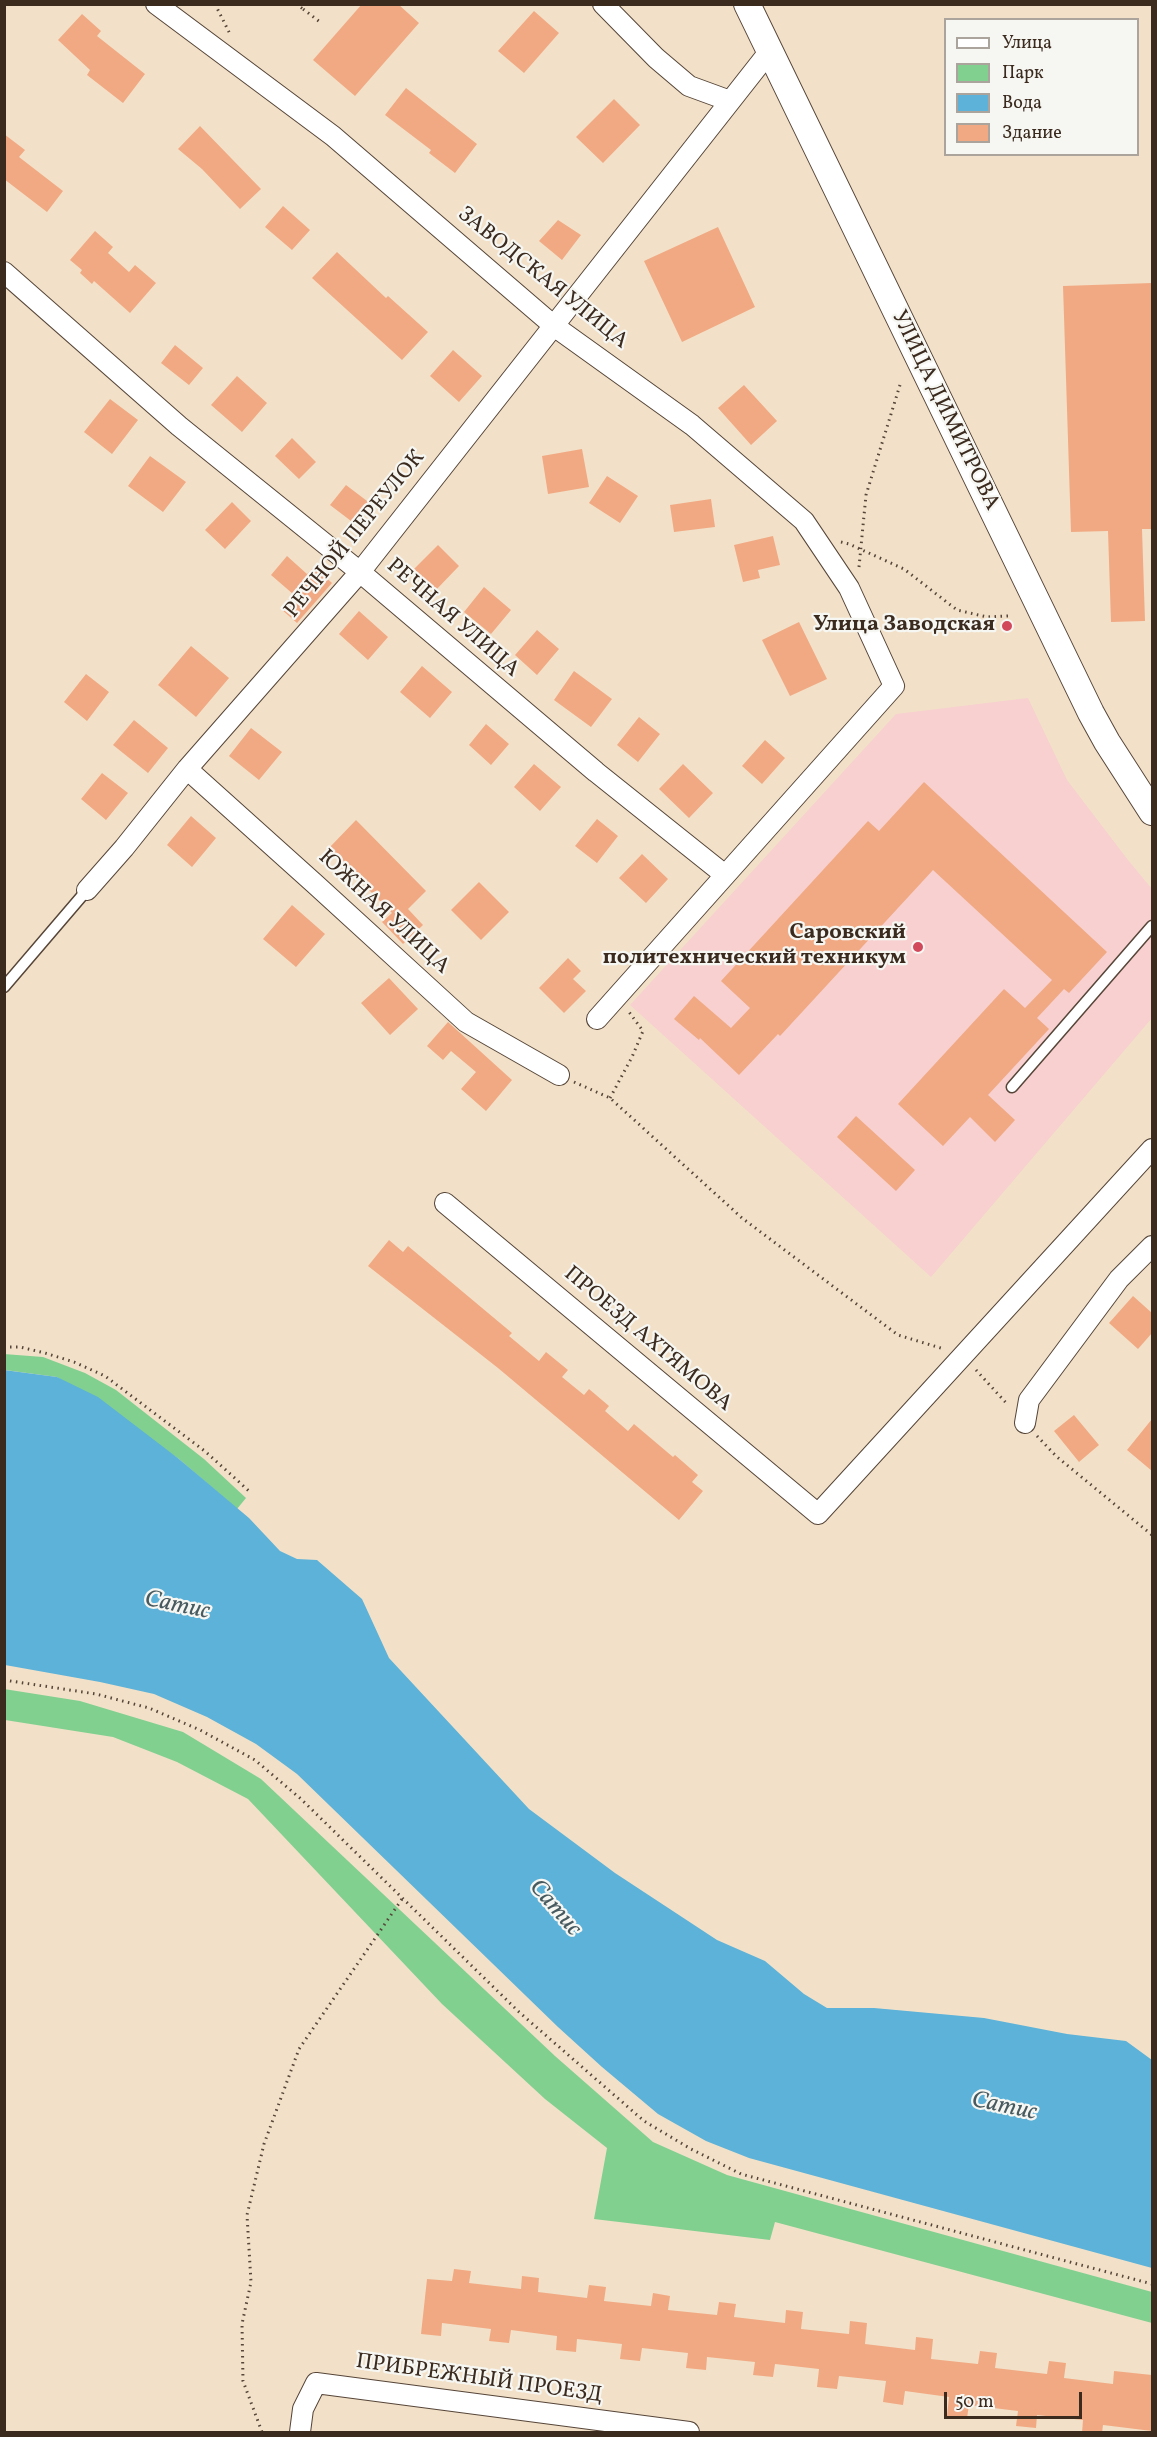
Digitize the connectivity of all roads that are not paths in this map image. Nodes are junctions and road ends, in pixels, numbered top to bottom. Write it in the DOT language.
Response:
graph roads {
  1 [pos="156,4"];
  2 [pos="603,4"];
  3 [pos="747,4"];
  4 [pos="769,52"];
  5 [pos="730,101"];
  6 [pos="4,272"];
  7 [pos="554,326"];
  8 [pos="360,572"];
  9 [pos="187,770"];
  10 [pos="1152,812"];
  11 [pos="725,875"];
  12 [pos="87,890"];
  13 [pos="1152,926"];
  14 [pos="4,987"];
  15 [pos="597,1019"];
  16 [pos="559,1075"];
  17 [pos="1012,1087"];
  18 [pos="1152,1149"];
  19 [pos="445,1203"];
  20 [pos="1152,1246"];
  21 [pos="1025,1423"];
  22 [pos="300,2433"];
  23 [pos="689,2433"];
  1 -- 7 [label="street, ЗАВОДСКАЯ УЛИЦА"];
  2 -- 5 [label="street"];
  3 -- 4 [label="street, УЛИЦА ДИМИТРОВА"];
  4 -- 5 [label="street, РЕЧНОЙ ПЕРЕУЛОК"];
  4 -- 10 [label="street, УЛИЦА ДИМИТРОВА"];
  5 -- 7 [label="street, РЕЧНОЙ ПЕРЕУЛОК"];
  6 -- 8 [label="street, РЕЧНАЯ УЛИЦА"];
  7 -- 8 [label="street, РЕЧНОЙ ПЕРЕУЛОК"];
  7 -- 11 [label="street, ЗАВОДСКАЯ УЛИЦА"];
  8 -- 9 [label="street, РЕЧНОЙ ПЕРЕУЛОК"];
  8 -- 11 [label="street, РЕЧНАЯ УЛИЦА"];
  9 -- 12 [label="street, РЕЧНОЙ ПЕРЕУЛОК"];
  9 -- 16 [label="street, ЮЖНАЯ УЛИЦА"];
  11 -- 15 [label="street"];
  12 -- 14 [label="lane, РЕЧНОЙ ПЕРЕУЛОК"];
  13 -- 17 [label="lane"];
  18 -- 19 [label="street, ПРОЕЗД АХТЯМОВА"];
  20 -- 21 [label="street"];
  22 -- 23 [label="street, ПРИБРЕЖНЫЙ ПРОЕЗД"];
}
